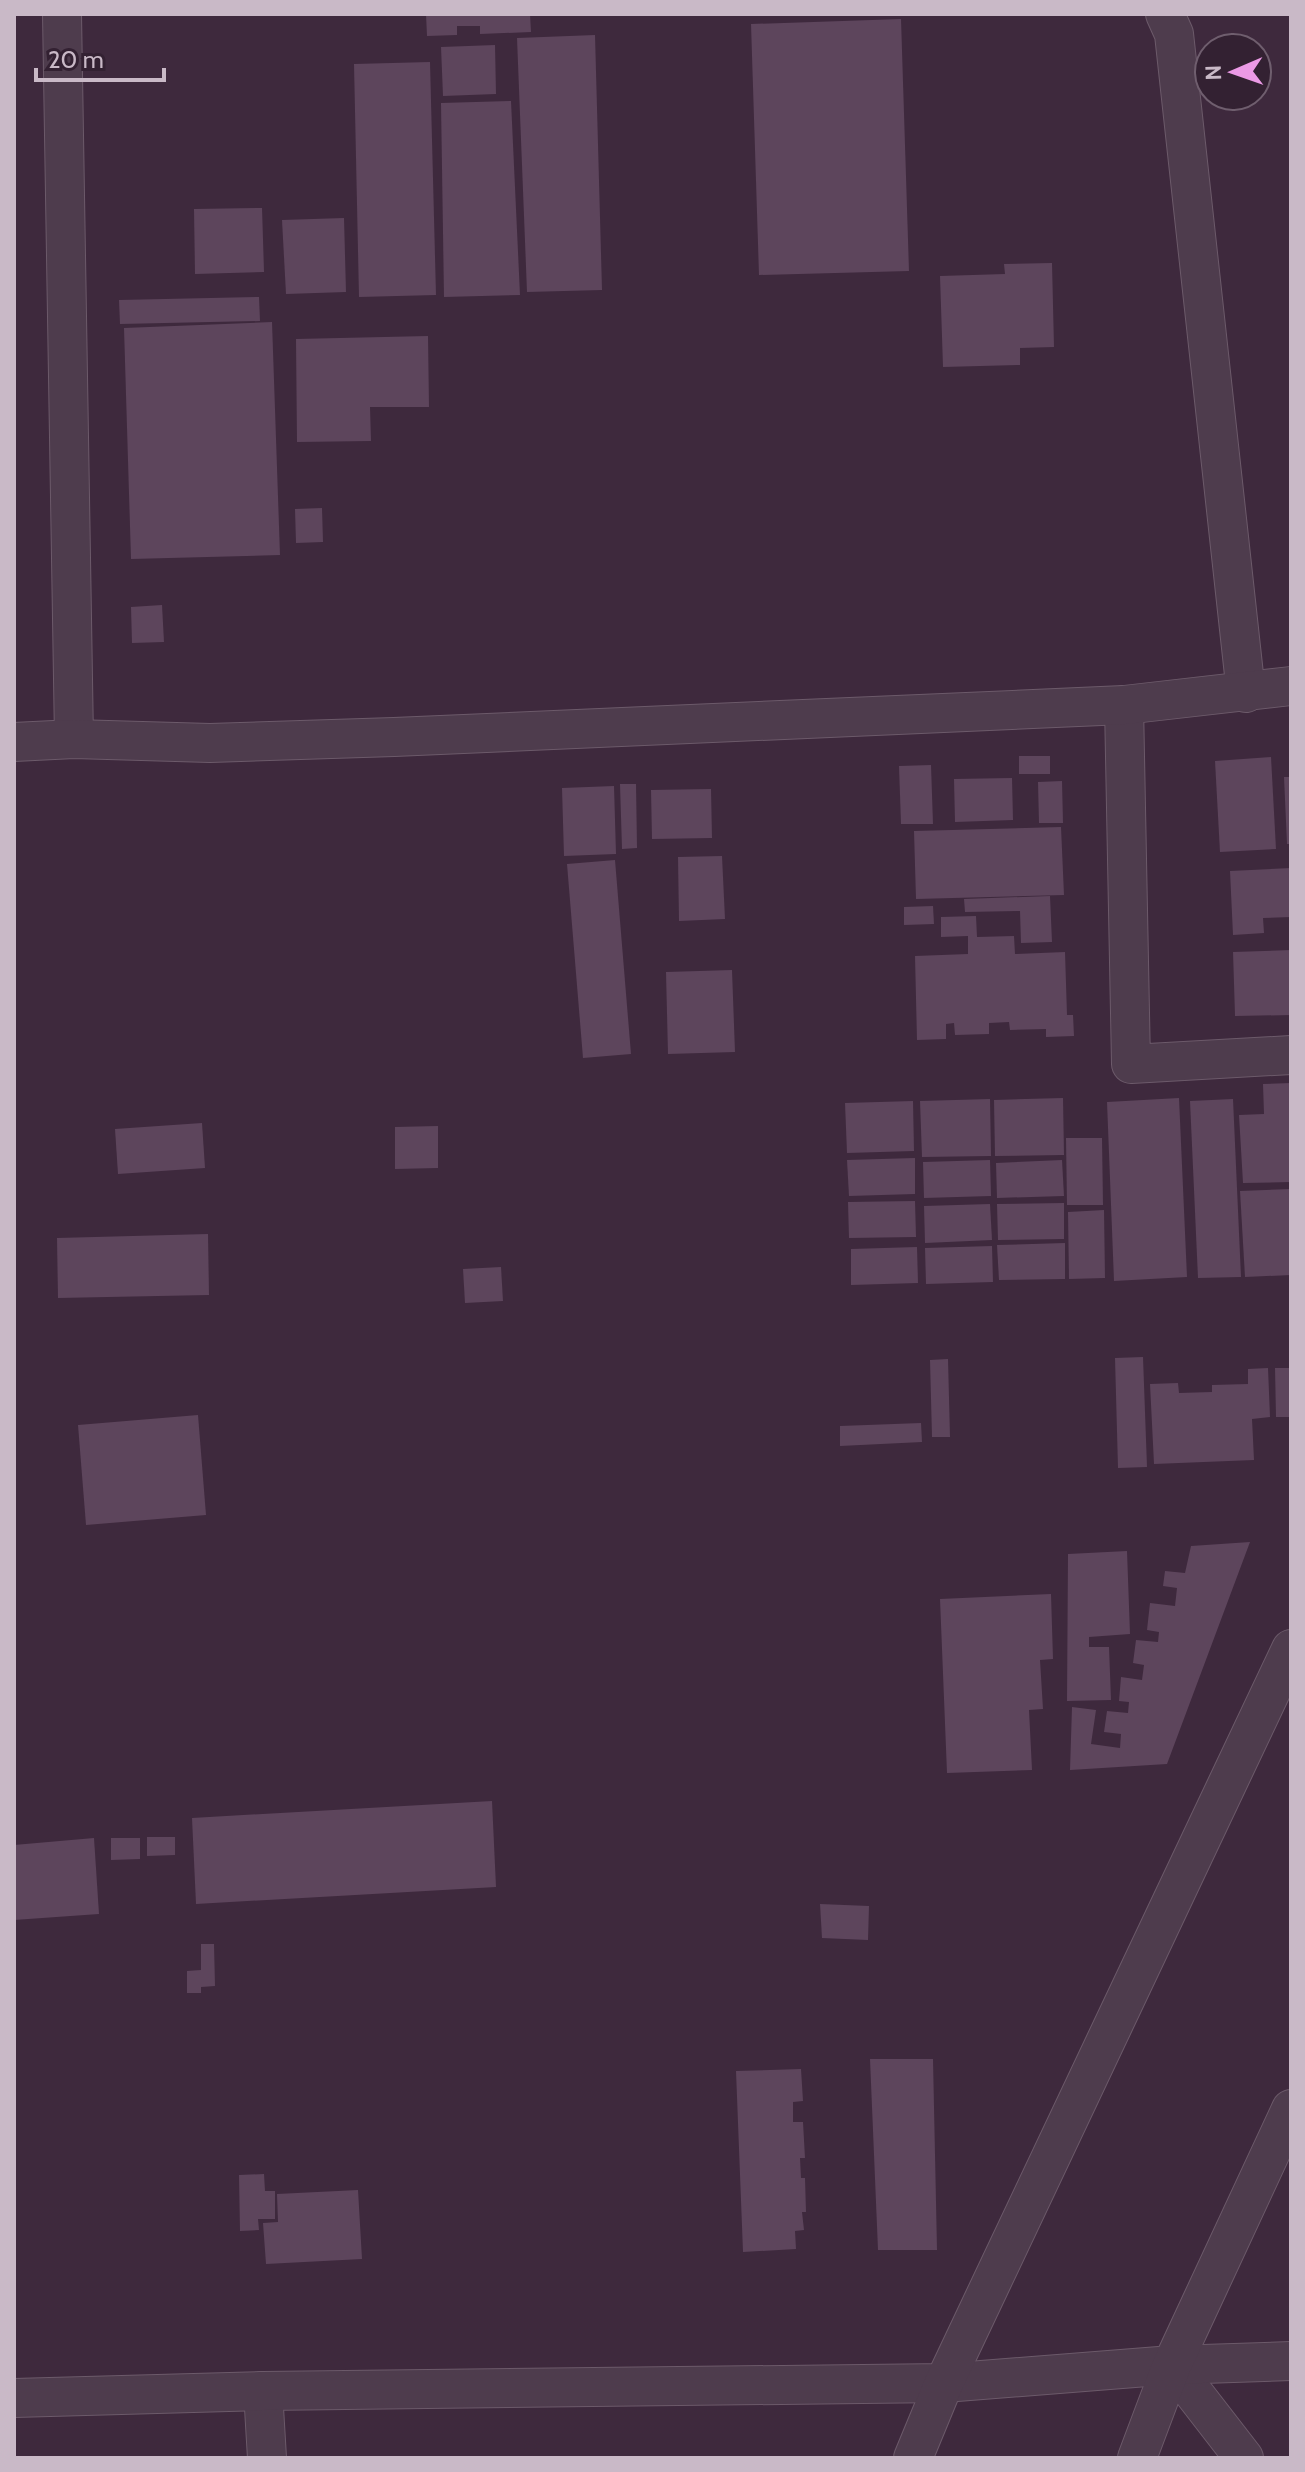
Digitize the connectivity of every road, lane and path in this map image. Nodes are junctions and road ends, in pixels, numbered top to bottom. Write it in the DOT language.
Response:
graph roads {
  1 [pos="62,14"];
  2 [pos="1165,14"];
  3 [pos="1291,686"];
  4 [pos="1246,693"];
  5 [pos="1124,705"];
  6 [pos="74,739"];
  7 [pos="14,742"];
  8 [pos="1291,1055"];
  9 [pos="1291,1649"];
  10 [pos="1291,2109"];
  11 [pos="1291,2361"];
  12 [pos="1172,2365"];
  13 [pos="944,2383"];
  14 [pos="263,2391"];
  15 [pos="14,2398"];
  16 [pos="267,2458"];
  17 [pos="913,2458"];
  18 [pos="1137,2458"];
  19 [pos="1244,2458"];
  1 -- 6 [label="street"];
  2 -- 4 [label="street"];
  3 -- 4 [label="street"];
  4 -- 5 [label="street"];
  5 -- 6 [label="street"];
  5 -- 8 [label="street"];
  6 -- 7 [label="street"];
  9 -- 13 [label="street"];
  10 -- 12 [label="street"];
  11 -- 12 [label="street"];
  12 -- 13 [label="street"];
  12 -- 18 [label="street"];
  12 -- 19 [label="street"];
  13 -- 14 [label="street"];
  13 -- 17 [label="street"];
  14 -- 15 [label="street"];
  14 -- 16 [label="street"];
}
